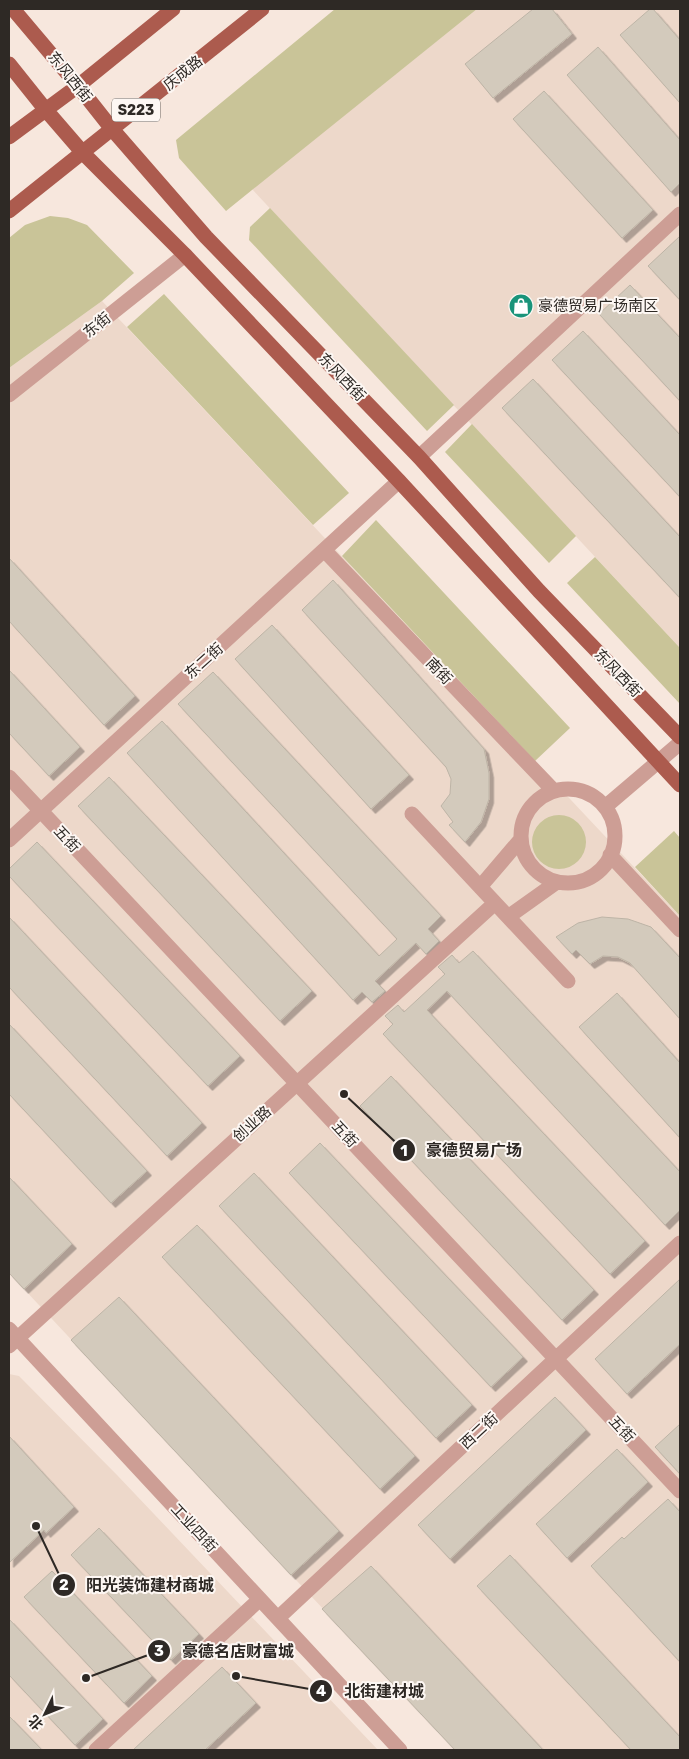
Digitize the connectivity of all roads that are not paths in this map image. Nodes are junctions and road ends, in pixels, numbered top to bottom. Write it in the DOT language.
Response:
graph roads {
  1 [pos="13,9"];
  2 [pos="173,9"];
  3 [pos="262,9"];
  4 [pos="9,64"];
  5 [pos="78,86"];
  6 [pos="45,109"];
  7 [pos="112,129"];
  8 [pos="9,137"];
  9 [pos="83,153"];
  10 [pos="9,211"];
  11 [pos="680,214"];
  12 [pos="185,255"];
  13 [pos="9,395"];
  14 [pos="420,457"];
  15 [pos="399,481"];
  16 [pos="325,550"];
  17 [pos="680,737"];
  18 [pos="680,743"];
  19 [pos="659,762"];
  20 [pos="9,777"];
  21 [pos="680,785"];
  22 [pos="554,791"];
  23 [pos="605,806"];
  24 [pos="40,811"];
  25 [pos="412,814"];
  26 [pos="521,839"];
  27 [pos="9,840"];
  28 [pos="610,855"];
  29 [pos="557,882"];
  30 [pos="480,887"];
  31 [pos="495,903"];
  32 [pos="508,917"];
  33 [pos="680,930"];
  34 [pos="568,981"];
  35 [pos="297,1083"];
  36 [pos="680,1243"];
  37 [pos="12,1337"];
  38 [pos="556,1359"];
  39 [pos="680,1491"];
  40 [pos="260,1599"];
  41 [pos="278,1618"];
  42 [pos="96,1750"];
  43 [pos="400,1750"];
  1 -- 5 [label="main road, 东风西街"];
  2 -- 5 [label="main road"];
  3 -- 7 [label="main road, 庆成路 / S223"];
  4 -- 6 [label="main road, 东风西街"];
  5 -- 6 [label="main road"];
  5 -- 7 [label="main road, 东风西街"];
  6 -- 8 [label="main road"];
  6 -- 9 [label="main road, 东风西街"];
  7 -- 9 [label="main road, 庆成路 / S223"];
  7 -- 14 [label="main road, 东风西街"];
  9 -- 10 [label="main road, 庆成路 / S223"];
  9 -- 12 [label="main road, 东风西街"];
  11 -- 14 [label="street"];
  12 -- 13 [label="street, 东街"];
  12 -- 15 [label="main road, 东风西街"];
  14 -- 17 [label="main road, 东风西街"];
  15 -- 16 [label="street, 东二街"];
  15 -- 19 [label="main road, 东风西街"];
  16 -- 22 [label="street, 南街"];
  16 -- 24 [label="street, 东二街"];
  18 -- 19 [label="street"];
  19 -- 21 [label="main road, 东风西街"];
  19 -- 23 [label="street"];
  20 -- 24 [label="street, 五街"];
  22 -- 23 [label="street"];
  22 -- 26 [label="street"];
  23 -- 28 [label="street"];
  24 -- 27 [label="street, 东二街"];
  24 -- 35 [label="street, 五街"];
  25 -- 30 [label="street"];
  26 -- 29 [label="street"];
  26 -- 30 [label="street"];
  28 -- 29 [label="street"];
  28 -- 33 [label="street"];
  29 -- 32 [label="street"];
  30 -- 31 [label="street"];
  31 -- 32 [label="street"];
  31 -- 35 [label="street, 创业路"];
  32 -- 34 [label="street"];
  35 -- 37 [label="street, 创业路"];
  35 -- 38 [label="street, 五街"];
  36 -- 38 [label="street, 西二街"];
  37 -- 40 [label="street, 工业四街"];
  38 -- 39 [label="street, 五街"];
  38 -- 41 [label="street, 西二街"];
  40 -- 41 [label="street, 工业四街"];
  40 -- 42 [label="street"];
  41 -- 43 [label="street, 工业四街"];
}
